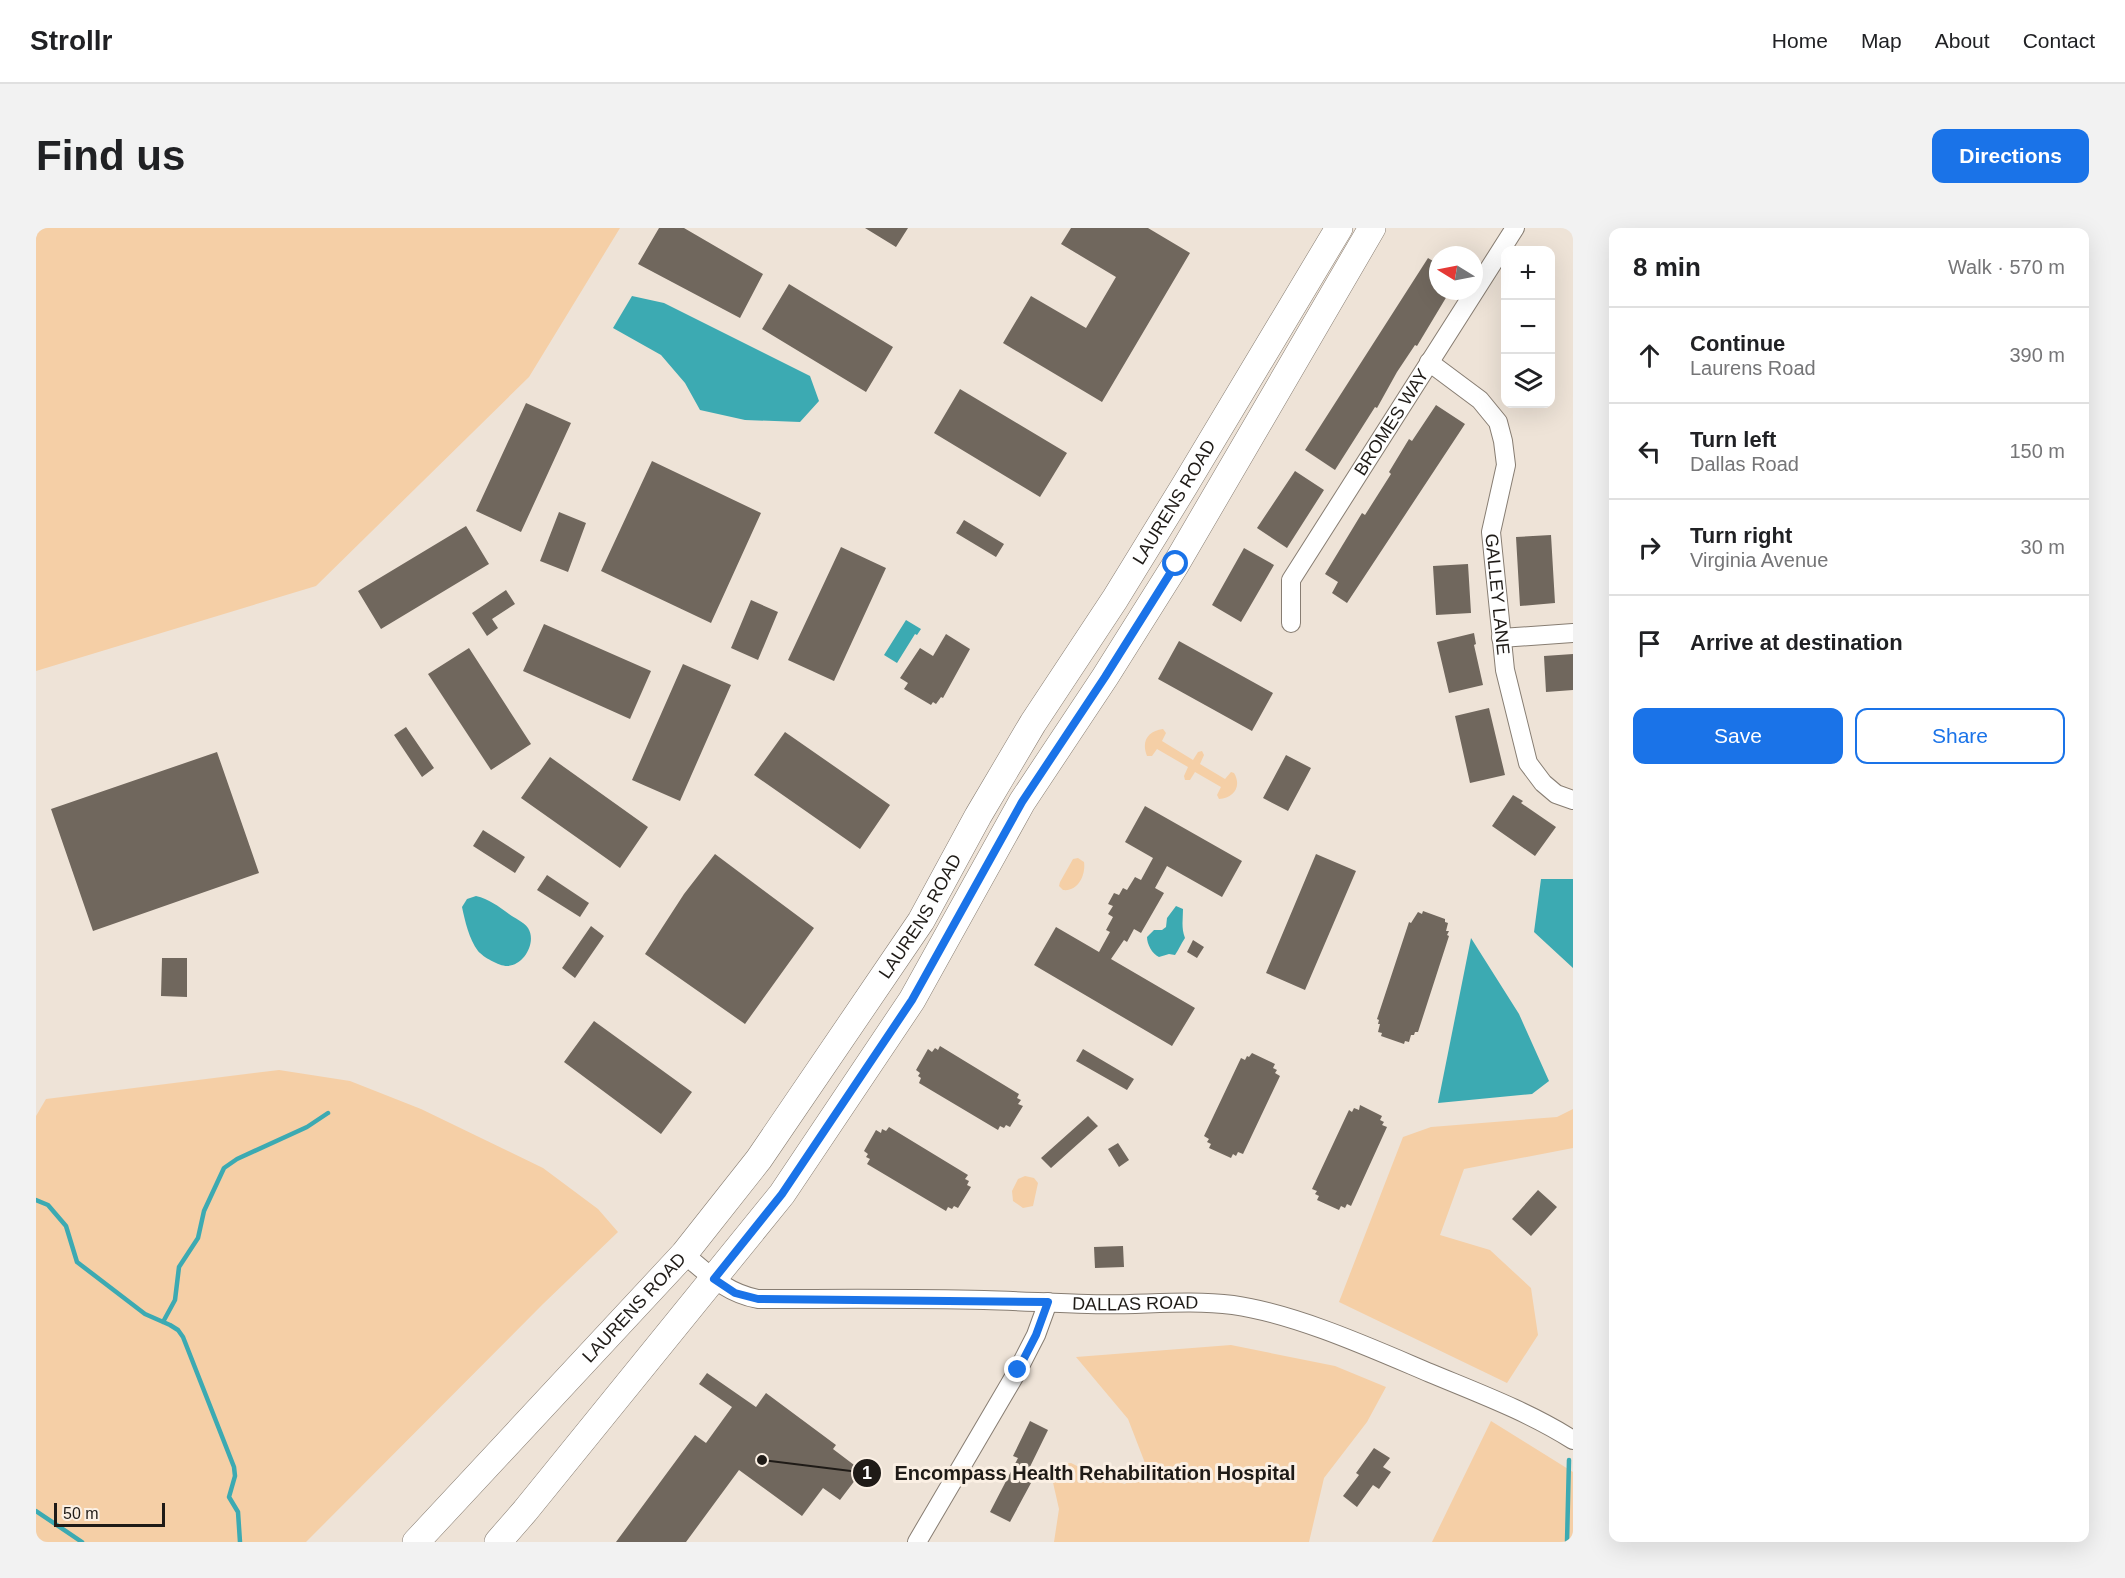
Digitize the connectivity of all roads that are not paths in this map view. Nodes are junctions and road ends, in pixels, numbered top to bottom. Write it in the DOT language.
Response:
graph roads {
  1 [pos="1339,228"];
  2 [pos="1372,228"];
  3 [pos="1515,228"];
  4 [pos="1429,362"];
  5 [pos="1185,485"];
  6 [pos="1214,500"];
  7 [pos="1291,623"];
  8 [pos="1573,633"];
  9 [pos="1501,638"];
  10 [pos="1573,800"];
  11 [pos="978,816"];
  12 [pos="1004,833"];
  13 [pos="684,1254"];
  14 [pos="714,1279"];
  15 [pos="1048,1302"];
  16 [pos="1573,1440"];
  17 [pos="416,1542"];
  18 [pos="498,1542"];
  19 [pos="917,1542"];
  1 -- 5 [label="main road, LAURENS ROAD"];
  2 -- 6 [label="main road, LAURENS ROAD"];
  3 -- 4 [label="street, BROMES WAY"];
  4 -- 7 [label="street, BROMES WAY"];
  4 -- 9 [label="street, GALLEY LANE"];
  5 -- 6 [label="main road"];
  5 -- 11 [label="main road, LAURENS ROAD"];
  6 -- 12 [label="main road, LAURENS ROAD"];
  8 -- 9 [label="street"];
  9 -- 10 [label="street, GALLEY LANE"];
  11 -- 12 [label="main road"];
  11 -- 13 [label="main road, LAURENS ROAD"];
  12 -- 14 [label="main road, LAURENS ROAD"];
  13 -- 14 [label="street, DALLAS ROAD"];
  13 -- 17 [label="main road, LAURENS ROAD"];
  14 -- 15 [label="street, DALLAS ROAD"];
  14 -- 18 [label="main road, LAURENS ROAD"];
  15 -- 16 [label="street, DALLAS ROAD"];
  15 -- 19 [label="street"];
}
